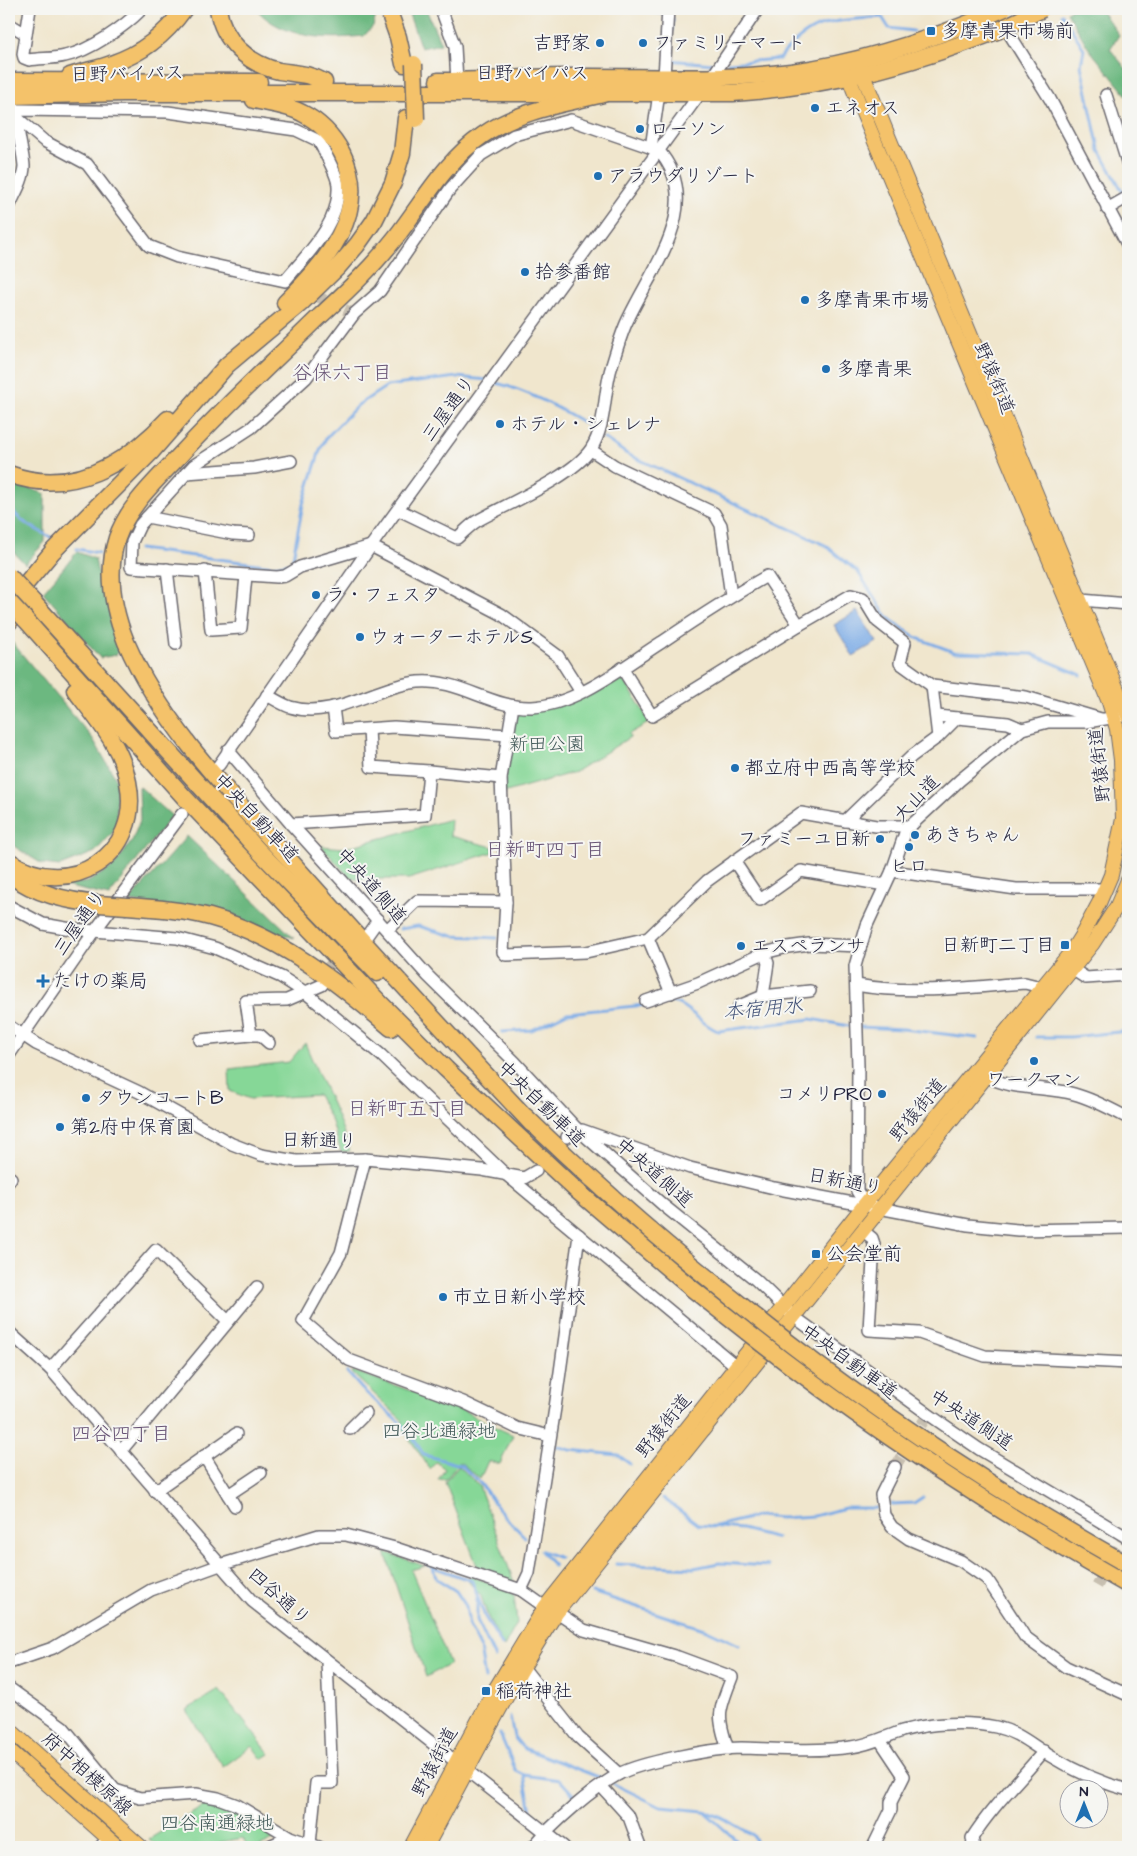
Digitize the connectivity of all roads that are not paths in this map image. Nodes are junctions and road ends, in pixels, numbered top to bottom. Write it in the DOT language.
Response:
graph roads {
  1 [pos="30,9"];
  2 [pos="142,9"];
  3 [pos="184,9"];
  4 [pos="218,9"];
  5 [pos="388,9"];
  6 [pos="398,9"];
  7 [pos="441,9"];
  8 [pos="668,9"];
  9 [pos="758,9"];
  10 [pos="1003,9"];
  11 [pos="1042,9"];
  12 [pos="990,12"];
  13 [pos="9,24"];
  14 [pos="26,34"];
  15 [pos="852,61"];
  16 [pos="409,64"];
  17 [pos="856,76"];
  18 [pos="664,77"];
  19 [pos="712,77"];
  20 [pos="9,81"];
  21 [pos="56,81"];
  22 [pos="456,81"];
  23 [pos="324,82"];
  24 [pos="235,93"];
  25 [pos="659,93"];
  26 [pos="700,93"];
  27 [pos="603,94"];
  28 [pos="1106,95"];
  29 [pos="15,105"];
  30 [pos="411,119"];
  31 [pos="655,149"];
  32 [pos="1128,164"];
  33 [pos="1123,200"];
  34 [pos="9,207"];
  35 [pos="1107,209"];
  36 [pos="1128,246"];
  37 [pos="322,314"];
  38 [pos="262,334"];
  39 [pos="208,385"];
  40 [pos="204,426"];
  41 [pos="591,450"];
  42 [pos="291,461"];
  43 [pos="186,473"];
  44 [pos="10,475"];
  45 [pos="398,510"];
  46 [pos="147,518"];
  47 [pos="249,534"];
  48 [pos="371,546"];
  49 [pos="167,569"];
  50 [pos="205,571"];
  51 [pos="9,576"];
  52 [pos="246,576"];
  53 [pos="731,596"];
  54 [pos="1081,600"];
  55 [pos="9,603"];
  56 [pos="1128,604"];
  57 [pos="25,619"];
  58 [pos="9,622"];
  59 [pos="800,626"];
  60 [pos="176,644"];
  61 [pos="622,668"];
  62 [pos="932,686"];
  63 [pos="581,692"];
  64 [pos="267,695"];
  65 [pos="513,706"];
  66 [pos="333,707"];
  67 [pos="1128,715"];
  68 [pos="936,716"];
  69 [pos="956,718"];
  70 [pos="1108,719"];
  71 [pos="369,729"];
  72 [pos="1022,729"];
  73 [pos="508,735"];
  74 [pos="938,737"];
  75 [pos="228,750"];
  76 [pos="219,765"];
  77 [pos="429,771"];
  78 [pos="501,778"];
  79 [pos="182,814"];
  80 [pos="845,821"];
  81 [pos="291,824"];
  82 [pos="911,826"];
  83 [pos="1124,838"];
  84 [pos="9,861"];
  85 [pos="734,861"];
  86 [pos="892,871"];
  87 [pos="9,874"];
  88 [pos="1128,880"];
  89 [pos="885,885"];
  90 [pos="1105,889"];
  91 [pos="506,902"];
  92 [pos="9,906"];
  93 [pos="378,920"];
  94 [pos="387,930"];
  95 [pos="94,932"];
  96 [pos="365,935"];
  97 [pos="648,938"];
  98 [pos="860,946"];
  99 [pos="764,953"];
  100 [pos="1072,969"];
  101 [pos="1128,975"];
  102 [pos="319,983"];
  103 [pos="856,984"];
  104 [pos="1041,987"];
  105 [pos="810,992"];
  106 [pos="671,993"];
  107 [pos="306,994"];
  108 [pos="763,996"];
  109 [pos="646,1001"];
  110 [pos="738,1006"];
  111 [pos="9,1026"];
  112 [pos="251,1035"];
  113 [pos="23,1036"];
  114 [pos="200,1040"];
  115 [pos="269,1043"];
  116 [pos="9,1055"];
  117 [pos="986,1076"];
  118 [pos="1128,1118"];
  119 [pos="532,1124"];
  120 [pos="576,1128"];
  121 [pos="514,1133"];
  122 [pos="567,1137"];
  123 [pos="365,1159"];
  124 [pos="536,1171"];
  125 [pos="503,1172"];
  126 [pos="865,1204"];
  127 [pos="881,1207"];
  128 [pos="1128,1228"];
  129 [pos="862,1230"];
  130 [pos="578,1235"];
  131 [pos="257,1287"];
  132 [pos="788,1311"];
  133 [pos="228,1321"];
  134 [pos="13,1335"];
  135 [pos="9,1348"];
  136 [pos="1128,1363"];
  137 [pos="736,1366"];
  138 [pos="50,1369"];
  139 [pos="366,1413"];
  140 [pos="350,1429"];
  141 [pos="236,1434"];
  142 [pos="550,1436"];
  143 [pos="120,1450"];
  144 [pos="204,1456"];
  145 [pos="896,1468"];
  146 [pos="261,1473"];
  147 [pos="155,1491"];
  148 [pos="228,1495"];
  149 [pos="235,1506"];
  150 [pos="1128,1538"];
  151 [pos="220,1565"];
  152 [pos="1128,1565"];
  153 [pos="1128,1585"];
  154 [pos="521,1590"];
  155 [pos="551,1609"];
  156 [pos="327,1661"];
  157 [pos="9,1663"];
  158 [pos="522,1666"];
  159 [pos="9,1688"];
  160 [pos="1128,1695"];
  161 [pos="9,1729"];
  162 [pos="880,1740"];
  163 [pos="728,1749"];
  164 [pos="9,1750"];
  165 [pos="1044,1751"];
  166 [pos="456,1762"];
  167 [pos="468,1770"];
  168 [pos="619,1774"];
  169 [pos="601,1786"];
  170 [pos="1128,1790"];
  171 [pos="85,1797"];
  172 [pos="76,1808"];
  173 [pos="546,1832"];
  174 [pos="290,1837"];
  175 [pos="108,1844"];
  176 [pos="315,1846"];
  177 [pos="141,1847"];
  178 [pos="267,1847"];
  179 [pos="411,1847"];
  180 [pos="426,1847"];
  181 [pos="533,1847"];
  182 [pos="564,1847"];
  183 [pos="640,1847"];
  184 [pos="873,1847"];
  185 [pos="974,1847"];
  1 -- 14 [label="street"];
  2 -- 14 [label="street"];
  3 -- 21 [label="highway"];
  4 -- 23 [label="highway"];
  5 -- 16 [label="highway"];
  6 -- 16 [label="highway"];
  7 -- 22 [label="street"];
  8 -- 18 [label="street"];
  9 -- 19 [label="street, 三屋通り"];
  10 -- 12 [label="highway, 日野バイパス, bridge"];
  11 -- 17 [label="highway, 日野バイパス, bridge"];
  12 -- 15 [label="highway, 日野バイパス"];
  12 -- 35 [label="street"];
  13 -- 14 [label="street"];
  15 -- 17 [label="main road, 野猿街道"];
  15 -- 19 [label="highway, 日野バイパス"];
  16 -- 30 [label="highway, bridge"];
  17 -- 26 [label="highway, 日野バイパス"];
  17 -- 54 [label="main road, 野猿街道"];
  17 -- 70 [label="main road, 野猿街道"];
  18 -- 19 [label="highway, 日野バイパス"];
  18 -- 22 [label="highway, 日野バイパス"];
  19 -- 26 [label="street, 三屋通り"];
  20 -- 21 [label="highway, 日野バイパス"];
  21 -- 23 [label="highway, 日野バイパス"];
  22 -- 23 [label="highway, 日野バイパス"];
  24 -- 27 [label="highway, 日野バイパス"];
  24 -- 29 [label="highway, 日野バイパス"];
  24 -- 38 [label="highway"];
  25 -- 26 [label="highway, 日野バイパス"];
  25 -- 27 [label="highway, 日野バイパス"];
  25 -- 31 [label="street"];
  26 -- 31 [label="street, 三屋通り"];
  27 -- 37 [label="highway"];
  28 -- 32 [label="street"];
  29 -- 29 [label="street"];
  29 -- 34 [label="street"];
  30 -- 37 [label="highway"];
  30 -- 38 [label="highway"];
  31 -- 41 [label="street"];
  31 -- 43 [label="street"];
  31 -- 45 [label="street, 三屋通り"];
  33 -- 35 [label="street"];
  35 -- 36 [label="street"];
  37 -- 40 [label="highway"];
  38 -- 39 [label="highway"];
  39 -- 44 [label="highway"];
  39 -- 55 [label="highway"];
  40 -- 58 [label="highway"];
  40 -- 119 [label="highway"];
  41 -- 45 [label="street"];
  41 -- 53 [label="street"];
  42 -- 43 [label="street"];
  43 -- 46 [label="street"];
  45 -- 48 [label="street, 三屋通り"];
  46 -- 47 [label="street"];
  46 -- 49 [label="street"];
  48 -- 52 [label="street"];
  48 -- 63 [label="street"];
  48 -- 64 [label="street, 三屋通り"];
  49 -- 50 [label="street"];
  49 -- 60 [label="street"];
  50 -- 52 [label="street"];
  50 -- 52 [label="street"];
  51 -- 119 [label="highway, 中央自動車道, bridge"];
  53 -- 59 [label="street"];
  53 -- 61 [label="street"];
  54 -- 56 [label="street"];
  54 -- 67 [label="main road, 野猿街道"];
  55 -- 57 [label="highway, 中央自動車道, bridge"];
  57 -- 84 [label="highway"];
  57 -- 121 [label="highway, 中央自動車道"];
  59 -- 61 [label="street"];
  59 -- 62 [label="street"];
  61 -- 63 [label="street"];
  62 -- 68 [label="street"];
  62 -- 70 [label="street"];
  63 -- 65 [label="street"];
  64 -- 66 [label="street"];
  64 -- 75 [label="street, 三屋通り"];
  65 -- 66 [label="street"];
  65 -- 73 [label="street"];
  66 -- 71 [label="street"];
  67 -- 70 [label="street, 大山道"];
  68 -- 69 [label="street"];
  68 -- 74 [label="street"];
  69 -- 72 [label="street"];
  69 -- 74 [label="street"];
  70 -- 72 [label="street, 大山道"];
  70 -- 83 [label="main road, 野猿街道"];
  71 -- 73 [label="street"];
  71 -- 77 [label="street"];
  72 -- 82 [label="street, 大山道"];
  73 -- 78 [label="street"];
  74 -- 80 [label="street"];
  75 -- 76 [label="street, 三屋通り"];
  75 -- 81 [label="street, 中央道側道"];
  77 -- 78 [label="street"];
  77 -- 81 [label="street"];
  78 -- 91 [label="street"];
  79 -- 95 [label="street, 三屋通り"];
  80 -- 82 [label="street"];
  80 -- 85 [label="street"];
  81 -- 93 [label="street, 中央道側道"];
  82 -- 86 [label="street, 大山道"];
  83 -- 90 [label="main road, 野猿街道"];
  85 -- 89 [label="street"];
  85 -- 97 [label="street"];
  86 -- 89 [label="street, 大山道"];
  86 -- 90 [label="street"];
  87 -- 121 [label="highway, bridge"];
  88 -- 100 [label="main road, 野猿街道"];
  89 -- 98 [label="street, 大山道"];
  90 -- 104 [label="main road, 野猿街道"];
  91 -- 94 [label="street"];
  91 -- 97 [label="street"];
  92 -- 95 [label="street"];
  93 -- 94 [label="street, 中央道側道"];
  93 -- 96 [label="street"];
  94 -- 120 [label="street, 中央道側道"];
  95 -- 107 [label="street"];
  95 -- 113 [label="street, 三屋通り"];
  97 -- 106 [label="street"];
  98 -- 99 [label="street"];
  98 -- 103 [label="street, 大山道"];
  99 -- 106 [label="street"];
  99 -- 108 [label="street"];
  100 -- 101 [label="street"];
  100 -- 117 [label="main road, 野猿街道"];
  102 -- 107 [label="street"];
  103 -- 104 [label="street"];
  103 -- 126 [label="street, 大山道"];
  104 -- 126 [label="main road, 野猿街道"];
  105 -- 108 [label="street"];
  106 -- 109 [label="street"];
  107 -- 112 [label="street"];
  107 -- 125 [label="street"];
  108 -- 110 [label="street"];
  111 -- 113 [label="street, 日新通り"];
  112 -- 114 [label="street"];
  112 -- 115 [label="street"];
  113 -- 116 [label="street, 三屋通り"];
  113 -- 123 [label="street, 日新通り"];
  117 -- 118 [label="street"];
  117 -- 127 [label="main road, 野猿街道"];
  119 -- 152 [label="highway, 中央自動車道, bridge"];
  120 -- 122 [label="street"];
  120 -- 126 [label="street, 日新通り"];
  120 -- 132 [label="street, 中央道側道"];
  121 -- 153 [label="highway, 中央自動車道, bridge"];
  123 -- 125 [label="street, 日新通り"];
  123 -- 142 [label="street"];
  124 -- 125 [label="street, 日新通り"];
  125 -- 130 [label="street"];
  126 -- 127 [label="street, 日新通り"];
  126 -- 132 [label="main road, 野猿街道"];
  127 -- 128 [label="street, 日新通り"];
  127 -- 129 [label="main road, 野猿街道"];
  129 -- 132 [label="main road, 野猿街道"];
  129 -- 136 [label="street"];
  130 -- 137 [label="street"];
  130 -- 142 [label="street"];
  131 -- 133 [label="street"];
  132 -- 137 [label="main road, 野猿街道"];
  132 -- 150 [label="street, 中央道側道"];
  132 -- 155 [label="main road, 野猿街道"];
  133 -- 138 [label="street"];
  133 -- 143 [label="street"];
  134 -- 135 [label="street"];
  134 -- 138 [label="street, 四谷通り"];
  137 -- 155 [label="main road, 野猿街道"];
  138 -- 143 [label="street, 四谷通り"];
  139 -- 140 [label="street"];
  141 -- 144 [label="street"];
  142 -- 154 [label="street"];
  143 -- 147 [label="street, 四谷通り"];
  144 -- 147 [label="street"];
  144 -- 148 [label="street"];
  145 -- 160 [label="street"];
  146 -- 148 [label="street"];
  147 -- 151 [label="street, 四谷通り"];
  148 -- 149 [label="street"];
  151 -- 154 [label="street"];
  151 -- 156 [label="street, 四谷通り"];
  151 -- 157 [label="street"];
  154 -- 155 [label="street"];
  155 -- 158 [label="main road, 野猿街道"];
  155 -- 163 [label="street"];
  155 -- 166 [label="main road, 野猿街道"];
  156 -- 166 [label="street, 四谷通り"];
  156 -- 176 [label="street"];
  158 -- 167 [label="main road, 野猿街道"];
  158 -- 168 [label="street"];
  159 -- 174 [label="street"];
  161 -- 171 [label="main road, 府中相模原線"];
  162 -- 163 [label="street"];
  162 -- 165 [label="street"];
  162 -- 184 [label="street"];
  163 -- 168 [label="street"];
  164 -- 172 [label="main road, 府中相模原線"];
  165 -- 170 [label="street"];
  165 -- 185 [label="street"];
  166 -- 167 [label="street, 四谷通り"];
  166 -- 179 [label="main road, 野猿街道"];
  167 -- 173 [label="street, 四谷通り"];
  167 -- 180 [label="main road, 野猿街道"];
  168 -- 169 [label="street"];
  169 -- 173 [label="street"];
  169 -- 183 [label="street"];
  171 -- 172 [label="main road"];
  171 -- 177 [label="main road, 府中相模原線"];
  172 -- 175 [label="main road, 府中相模原線"];
  173 -- 181 [label="street"];
  173 -- 182 [label="street, 四谷通り"];
  174 -- 176 [label="street"];
  174 -- 178 [label="street"];
}
